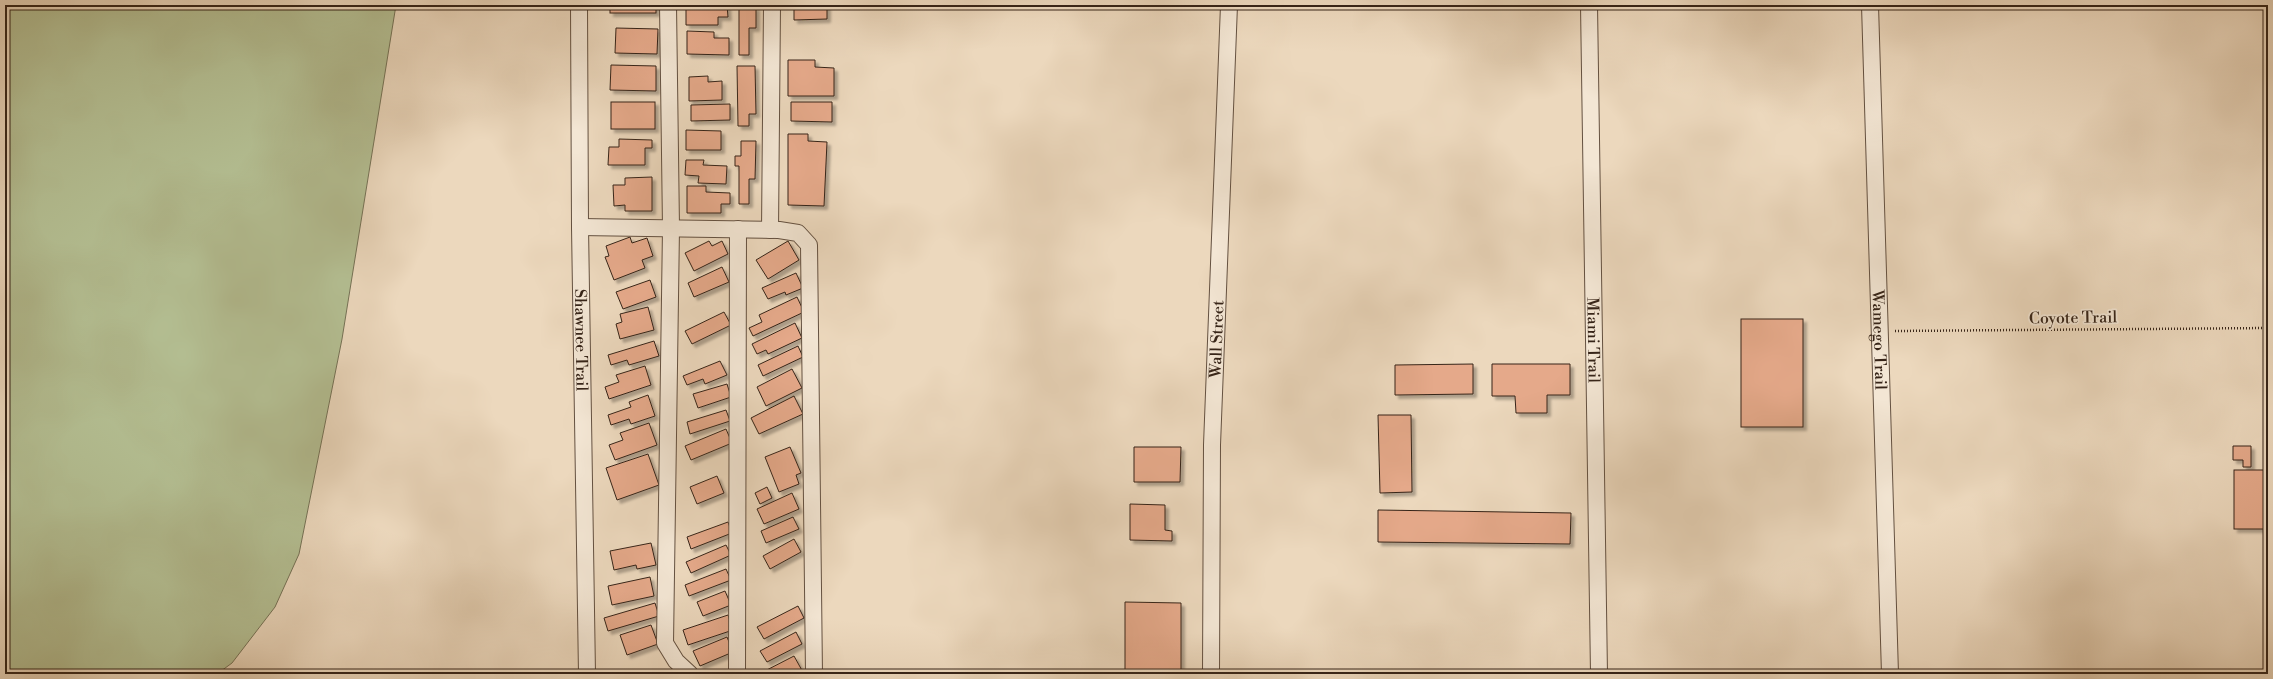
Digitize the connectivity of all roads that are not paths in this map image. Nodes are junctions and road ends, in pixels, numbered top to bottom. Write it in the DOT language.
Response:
graph roads {
  1 [pos="579,5"];
  2 [pos="668,5"];
  3 [pos="772,5"];
  4 [pos="1229,5"];
  5 [pos="1589,5"];
  6 [pos="1870,5"];
  7 [pos="580,227"];
  8 [pos="671,228"];
  9 [pos="738,229"];
  10 [pos="770,230"];
  11 [pos="587,674"];
  12 [pos="690,674"];
  13 [pos="737,674"];
  14 [pos="814,674"];
  15 [pos="1211,674"];
  16 [pos="1599,674"];
  17 [pos="1890,674"];
  1 -- 7 [label="street, Shawnee Trail"];
  2 -- 8 [label="street"];
  3 -- 10 [label="street"];
  4 -- 15 [label="street, Wall Street"];
  5 -- 16 [label="street, Miami Trail"];
  6 -- 17 [label="street, Wamego Trail"];
  7 -- 8 [label="street"];
  7 -- 11 [label="street, Shawnee Trail"];
  8 -- 9 [label="street"];
  8 -- 12 [label="street"];
  9 -- 10 [label="street"];
  9 -- 13 [label="street"];
  10 -- 14 [label="street"];
}
